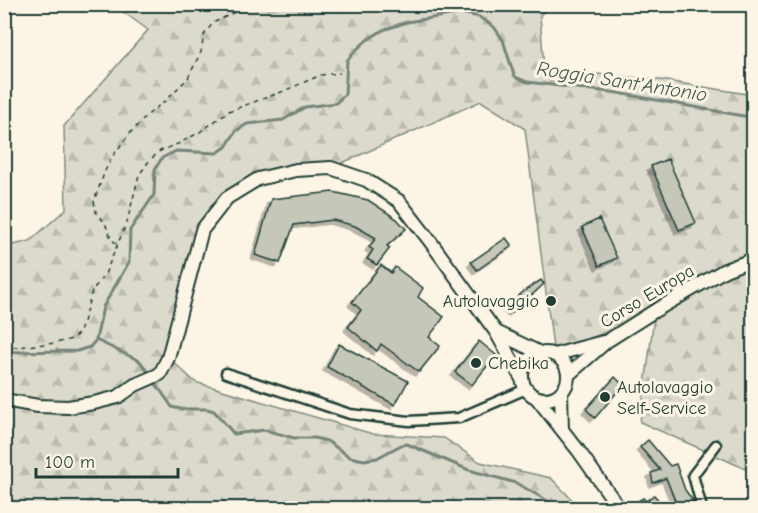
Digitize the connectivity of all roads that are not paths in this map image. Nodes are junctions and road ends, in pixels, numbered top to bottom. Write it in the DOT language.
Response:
graph roads {
  1 [pos="753,259"];
  2 [pos="496,332"];
  3 [pos="607,341"];
  4 [pos="540,353"];
  5 [pos="555,355"];
  6 [pos="226,373"];
  7 [pos="568,375"];
  8 [pos="528,388"];
  9 [pos="561,393"];
  10 [pos="4,400"];
  11 [pos="562,430"];
  12 [pos="716,445"];
  13 [pos="619,508"];
  14 [pos="702,508"];
  1 -- 3 [label="main road, Corso Europa"];
  2 -- 4 [label="main road"];
  2 -- 8 [label="main road"];
  2 -- 10 [label="main road"];
  3 -- 5 [label="main road"];
  3 -- 7 [label="main road, Corso Europa"];
  4 -- 5 [label="main road"];
  4 -- 8 [label="main road"];
  5 -- 7 [label="main road"];
  6 -- 8 [label="street"];
  7 -- 9 [label="main road"];
  8 -- 9 [label="main road"];
  8 -- 11 [label="main road"];
  9 -- 11 [label="main road"];
  11 -- 13 [label="main road"];
  12 -- 14 [label="street"];
}
